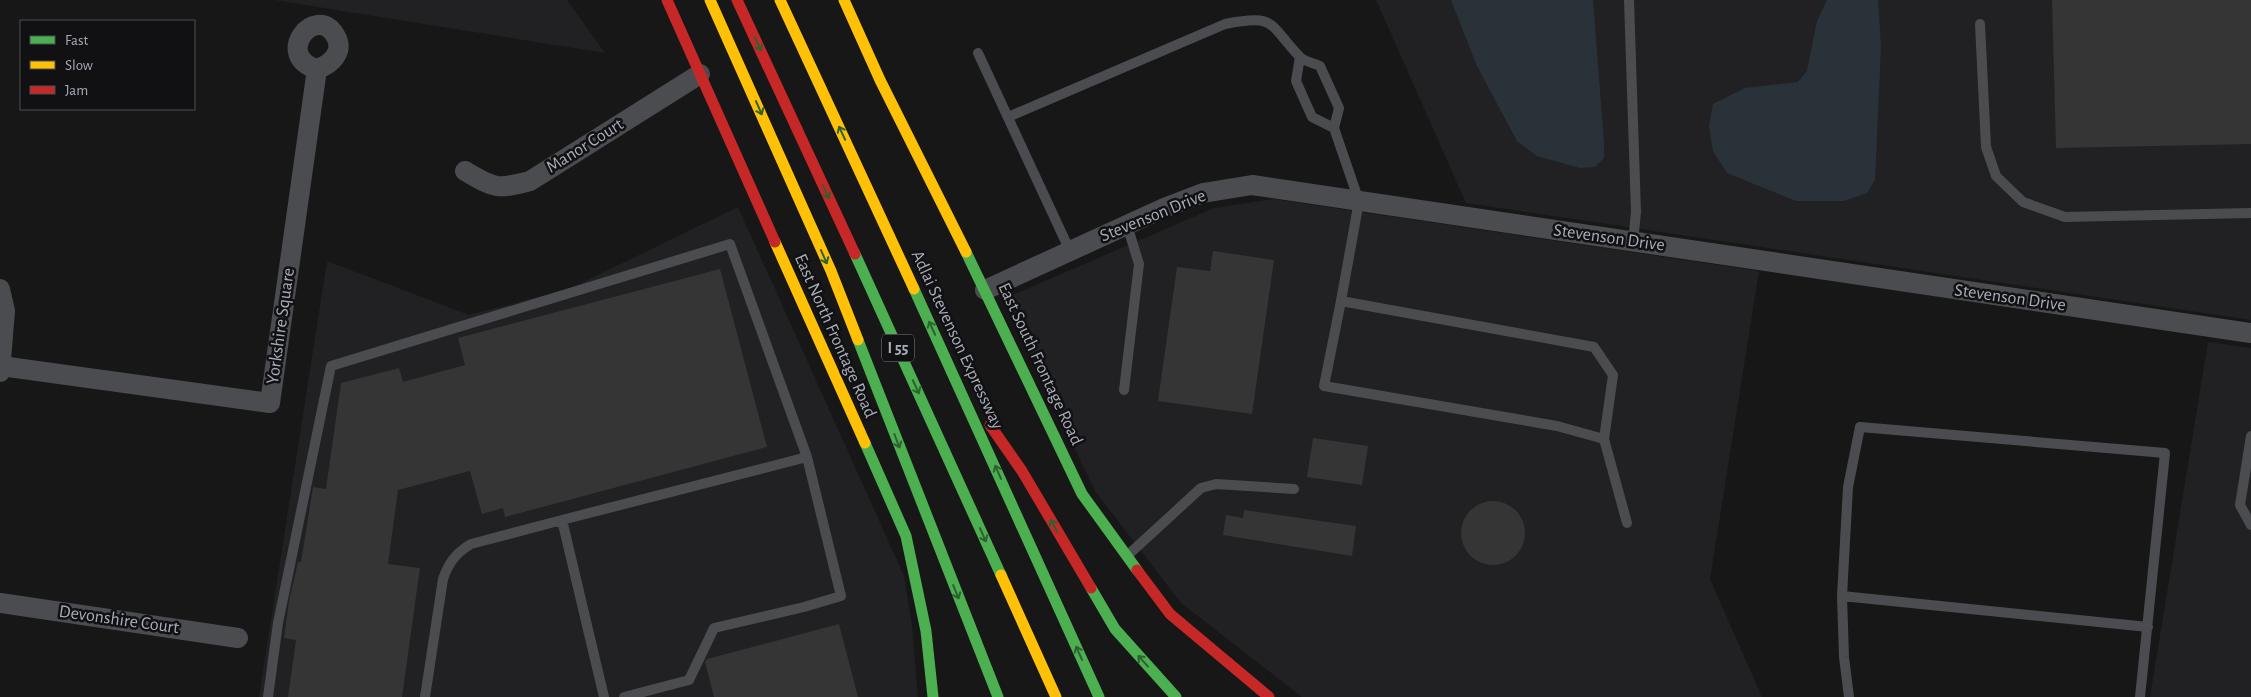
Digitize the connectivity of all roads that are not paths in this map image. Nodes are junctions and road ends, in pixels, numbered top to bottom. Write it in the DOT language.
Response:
graph roads {
  1 [pos="667,0"];
  2 [pos="710,0"];
  3 [pos="737,0"];
  4 [pos="780,0"];
  5 [pos="844,0"];
  6 [pos="1629,0"];
  7 [pos="1980,24"];
  8 [pos="978,53"];
  9 [pos="1300,57"];
  10 [pos="317,69"];
  11 [pos="700,74"];
  12 [pos="1008,117"];
  13 [pos="1334,128"];
  14 [pos="465,171"];
  15 [pos="1359,201"];
  16 [pos="2251,213"];
  17 [pos="1127,225"];
  18 [pos="1633,242"];
  19 [pos="1070,251"];
  20 [pos="0,289"];
  21 [pos="985,290"];
  22 [pos="1341,301"];
  23 [pos="2251,334"];
  24 [pos="0,369"];
  25 [pos="953,372"];
  26 [pos="1124,390"];
  27 [pos="2251,436"];
  28 [pos="1604,438"];
  29 [pos="807,457"];
  30 [pos="1294,489"];
  31 [pos="562,520"];
  32 [pos="1626,523"];
  33 [pos="2251,525"];
  34 [pos="1127,556"];
  35 [pos="1842,596"];
  36 [pos="0,603"];
  37 [pos="2148,627"];
  38 [pos="238,638"];
  39 [pos="268,697"];
  40 [pos="425,697"];
  41 [pos="604,697"];
  42 [pos="624,697"];
  43 [pos="933,697"];
  44 [pos="998,697"];
  45 [pos="1056,697"];
  46 [pos="1099,697"];
  47 [pos="1176,697"];
  48 [pos="1269,697"];
  49 [pos="1849,697"];
  50 [pos="2140,697"];
  1 -- 11 [label="main road, East North Frontage Road"];
  2 -- 44 [label="main road, one-way"];
  3 -- 45 [label="main road, I 55, one-way"];
  25 -- 4 [label="main road, Adlai Stevenson Expressway / I 55, one-way"];
  5 -- 21 [label="main road, East South Frontage Road"];
  6 -- 18 [label="lane"];
  7 -- 16 [label="lane"];
  8 -- 12 [label="lane"];
  9 -- 12 [label="lane"];
  9 -- 13 [label="lane"];
  9 -- 13 [label="lane"];
  10 -- 24 [label="street, Yorkshire Square"];
  11 -- 14 [label="street, Manor Court"];
  11 -- 43 [label="main road, East North Frontage Road"];
  12 -- 19 [label="lane"];
  13 -- 15 [label="lane"];
  15 -- 17 [label="street, Stevenson Drive"];
  15 -- 18 [label="street, Stevenson Drive"];
  15 -- 22 [label="lane"];
  17 -- 19 [label="street, Stevenson Drive"];
  17 -- 26 [label="lane"];
  18 -- 23 [label="street, Stevenson Drive"];
  19 -- 21 [label="street, Stevenson Drive"];
  20 -- 24 [label="street"];
  21 -- 34 [label="main road, East South Frontage Road"];
  22 -- 28 [label="lane"];
  22 -- 28 [label="lane"];
  46 -- 25 [label="main road, Adlai Stevenson Expressway / I 55, one-way"];
  47 -- 25 [label="main road, one-way"];
  27 -- 33 [label="lane"];
  28 -- 32 [label="lane"];
  29 -- 31 [label="lane"];
  29 -- 39 [label="lane"];
  29 -- 42 [label="lane"];
  30 -- 34 [label="lane"];
  31 -- 40 [label="lane"];
  31 -- 41 [label="lane"];
  34 -- 48 [label="main road, East South Frontage Road"];
  35 -- 37 [label="lane"];
  35 -- 37 [label="lane"];
  35 -- 49 [label="lane"];
  36 -- 38 [label="street, Devonshire Court"];
  37 -- 50 [label="lane"];
}
